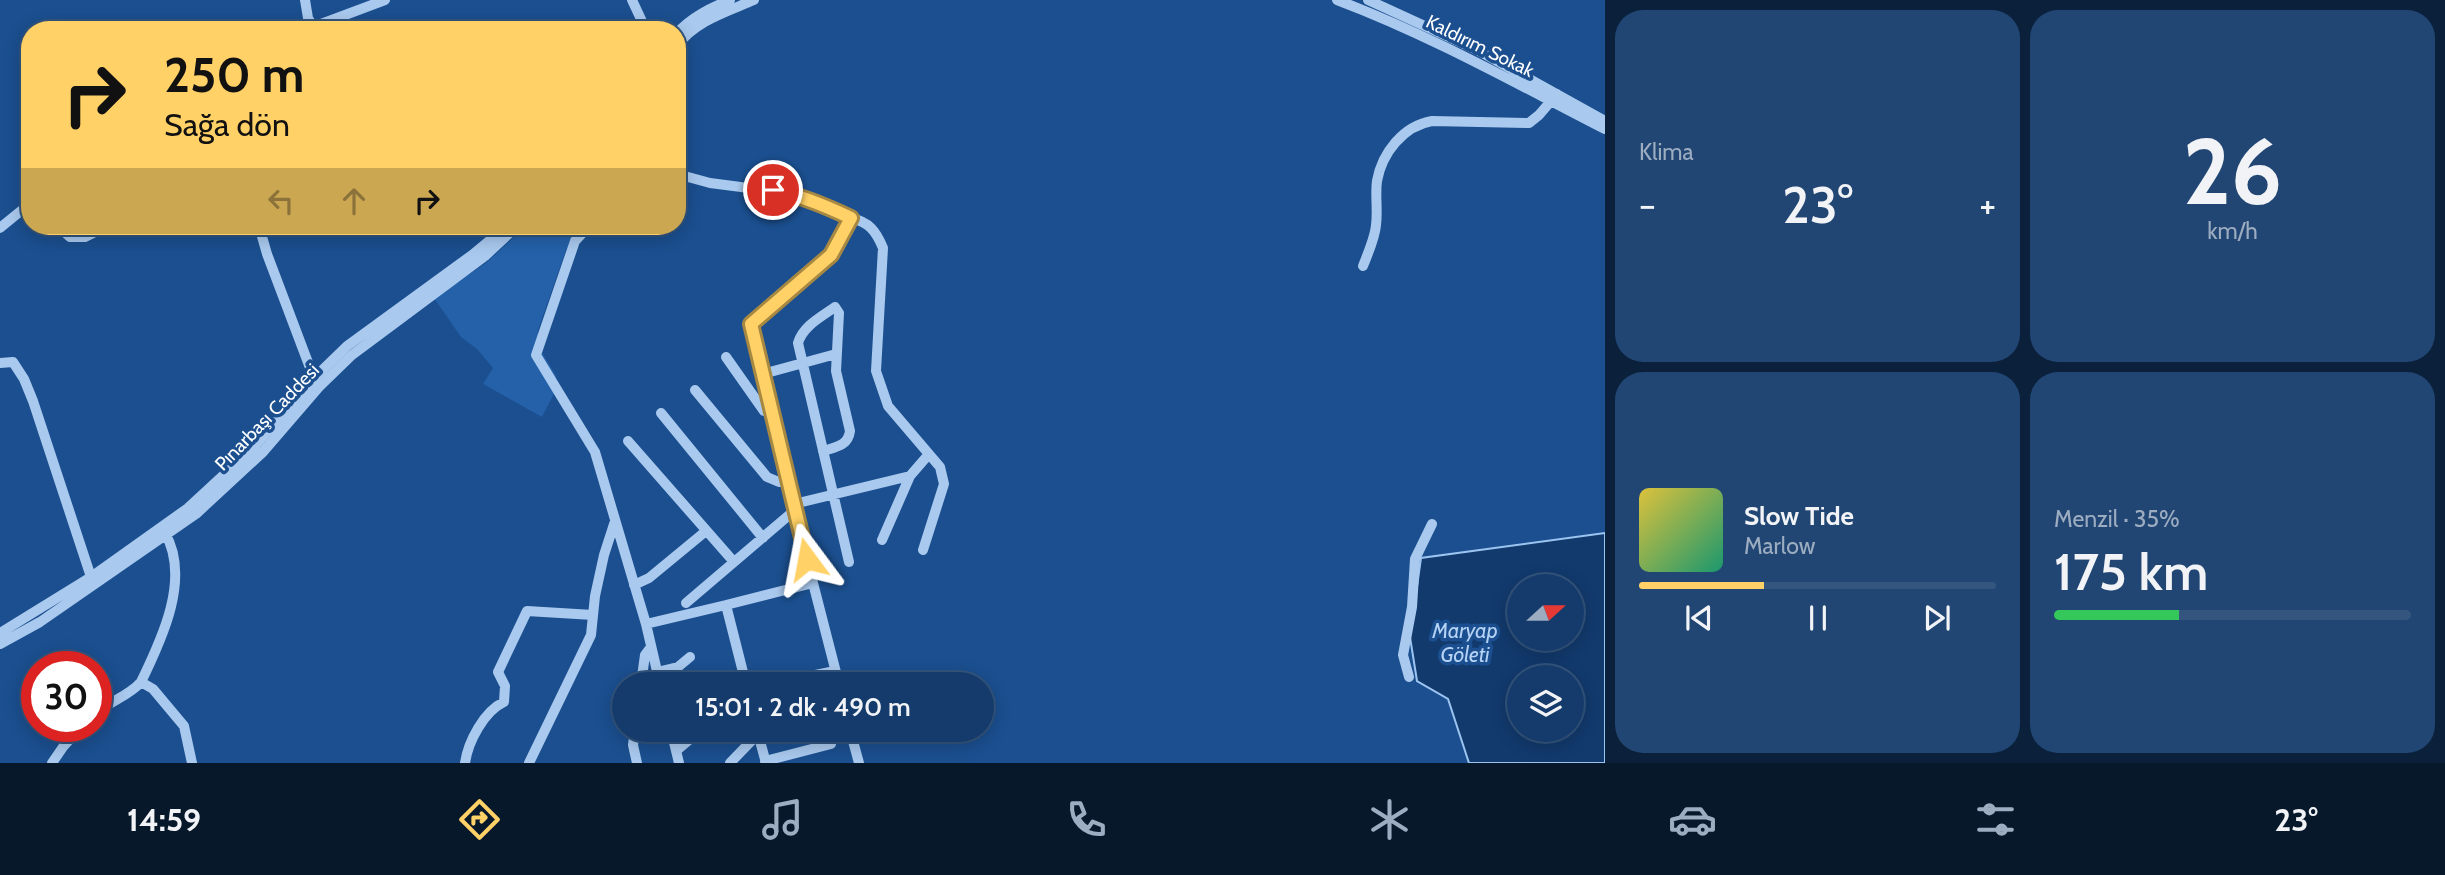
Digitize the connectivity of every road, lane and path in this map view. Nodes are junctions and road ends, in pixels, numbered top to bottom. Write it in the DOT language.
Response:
graph roads {
  1 [pos="305,0"];
  2 [pos="385,0"];
  3 [pos="632,0"];
  4 [pos="730,0"];
  5 [pos="754,0"];
  6 [pos="1337,0"];
  7 [pos="1375,1"];
  8 [pos="718,2"];
  9 [pos="1369,12"];
  10 [pos="310,21"];
  11 [pos="331,21"];
  12 [pos="642,21"];
  13 [pos="686,23"];
  14 [pos="686,34"];
  15 [pos="1555,97"];
  16 [pos="1605,121"];
  17 [pos="1605,129"];
  18 [pos="686,176"];
  19 [pos="21,211"];
  20 [pos="851,218"];
  21 [pos="0,228"];
  22 [pos="68,235"];
  23 [pos="89,235"];
  24 [pos="262,235"];
  25 [pos="497,235"];
  26 [pos="507,235"];
  27 [pos="581,235"];
  28 [pos="1363,266"];
  29 [pos="836,354"];
  30 [pos="726,357"];
  31 [pos="0,363"];
  32 [pos="800,363"];
  33 [pos="762,374"];
  34 [pos="316,383"];
  35 [pos="695,390"];
  36 [pos="661,413"];
  37 [pos="772,413"];
  38 [pos="628,441"];
  39 [pos="823,451"];
  40 [pos="929,454"];
  41 [pos="910,476"];
  42 [pos="788,480"];
  43 [pos="834,494"];
  44 [pos="795,507"];
  45 [pos="615,521"];
  46 [pos="1432,524"];
  47 [pos="706,531"];
  48 [pos="164,532"];
  49 [pos="763,538"];
  50 [pos="882,540"];
  51 [pos="923,550"];
  52 [pos="734,562"];
  53 [pos="849,562"];
  54 [pos="91,578"];
  55 [pos="813,583"];
  56 [pos="634,585"];
  57 [pos="686,603"];
  58 [pos="726,605"];
  59 [pos="593,615"];
  60 [pos="646,624"];
  61 [pos="0,633"];
  62 [pos="0,644"];
  63 [pos="651,647"];
  64 [pos="690,657"];
  65 [pos="835,671"];
  66 [pos="643,672"];
  67 [pos="657,672"];
  68 [pos="743,672"];
  69 [pos="830,672"];
  70 [pos="1409,677"];
  71 [pos="141,682"];
  72 [pos="112,701"];
  73 [pos="69,742"];
  74 [pos="633,742"];
  75 [pos="674,742"];
  76 [pos="687,742"];
  77 [pos="749,742"];
  78 [pos="760,742"];
  79 [pos="853,742"];
  80 [pos="831,744"];
  81 [pos="676,751"];
  82 [pos="765,762"];
  83 [pos="52,763"];
  84 [pos="192,763"];
  85 [pos="465,763"];
  86 [pos="529,763"];
  87 [pos="637,763"];
  88 [pos="679,763"];
  89 [pos="730,763"];
  90 [pos="859,763"];
  1 -- 10 [label="street"];
  2 -- 11 [label="street"];
  3 -- 12 [label="street"];
  4 -- 8 [label="street"];
  5 -- 14 [label="street"];
  6 -- 9 [label="street, Kaldırım Sokak"];
  7 -- 9 [label="street"];
  7 -- 15 [label="street, Kaldırım Sokak"];
  8 -- 13 [label="street"];
  9 -- 15 [label="street, Kaldırım Sokak"];
  15 -- 16 [label="street, Kaldırım Sokak"];
  15 -- 17 [label="street, Kaldırım Sokak"];
  15 -- 28 [label="street"];
  18 -- 20 [label="street"];
  19 -- 21 [label="street"];
  20 -- 33 [label="street"];
  20 -- 40 [label="street"];
  22 -- 23 [label="street"];
  24 -- 34 [label="street"];
  25 -- 34 [label="street"];
  26 -- 34 [label="street, Pınarbaşı Caddesi"];
  27 -- 45 [label="street"];
  29 -- 32 [label="street"];
  29 -- 32 [label="street"];
  29 -- 39 [label="street"];
  30 -- 37 [label="street"];
  31 -- 54 [label="street"];
  32 -- 33 [label="street"];
  32 -- 39 [label="street"];
  33 -- 37 [label="street"];
  34 -- 48 [label="street"];
  35 -- 42 [label="street"];
  36 -- 49 [label="street"];
  37 -- 42 [label="street"];
  38 -- 47 [label="street"];
  39 -- 43 [label="street"];
  40 -- 41 [label="street"];
  40 -- 51 [label="street"];
  41 -- 43 [label="street"];
  41 -- 50 [label="street"];
  42 -- 44 [label="street"];
  43 -- 44 [label="street"];
  43 -- 53 [label="street"];
  44 -- 49 [label="street"];
  44 -- 55 [label="street"];
  45 -- 56 [label="street"];
  45 -- 59 [label="street"];
  46 -- 70 [label="street"];
  47 -- 52 [label="street"];
  47 -- 56 [label="street"];
  48 -- 54 [label="street"];
  48 -- 62 [label="street"];
  48 -- 71 [label="street"];
  49 -- 52 [label="street"];
  52 -- 57 [label="street"];
  54 -- 61 [label="street"];
  55 -- 58 [label="street"];
  55 -- 65 [label="street"];
  56 -- 60 [label="street"];
  58 -- 60 [label="street"];
  58 -- 68 [label="street"];
  59 -- 85 [label="street"];
  59 -- 86 [label="street"];
  60 -- 63 [label="street"];
  63 -- 66 [label="street"];
  63 -- 67 [label="street"];
  64 -- 67 [label="street"];
  65 -- 69 [label="street"];
  71 -- 72 [label="street"];
  71 -- 84 [label="street"];
  73 -- 83 [label="street"];
  74 -- 87 [label="street"];
  75 -- 81 [label="street"];
  76 -- 81 [label="street"];
  77 -- 89 [label="street"];
  78 -- 82 [label="street"];
  79 -- 90 [label="street"];
  80 -- 82 [label="street"];
  81 -- 88 [label="street"];
}
